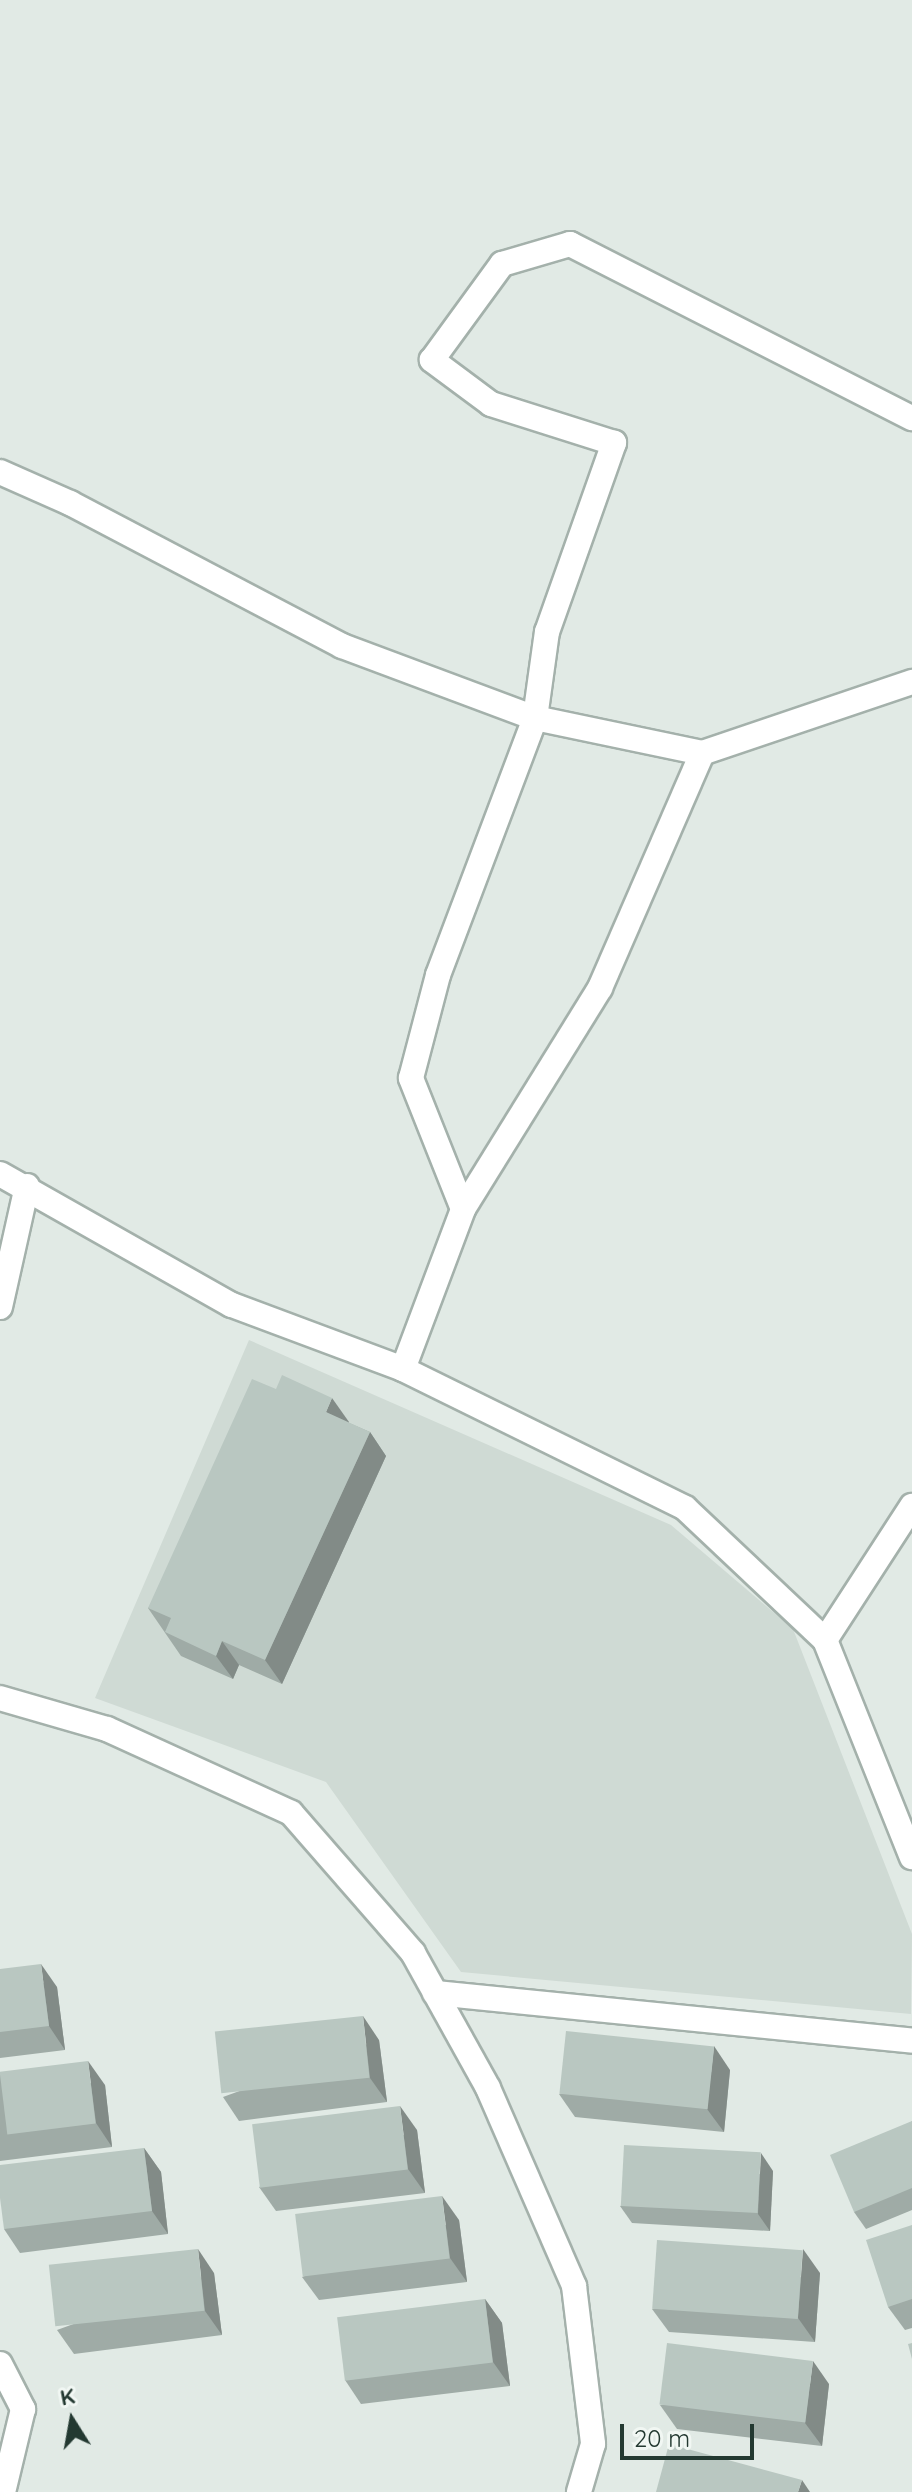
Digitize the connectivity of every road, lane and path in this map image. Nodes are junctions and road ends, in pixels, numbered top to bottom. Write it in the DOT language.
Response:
graph roads {
  1 [pos="912,418"];
  2 [pos="0,472"];
  3 [pos="912,682"];
  4 [pos="535,718"];
  5 [pos="702,753"];
  6 [pos="0,1174"];
  7 [pos="27,1186"];
  8 [pos="463,1209"];
  9 [pos="0,1307"];
  10 [pos="403,1369"];
  11 [pos="912,1506"];
  12 [pos="825,1640"];
  13 [pos="0,1698"];
  14 [pos="912,1857"];
  15 [pos="435,1993"];
  16 [pos="912,2041"];
  17 [pos="0,2364"];
  18 [pos="3,2492"];
  19 [pos="579,2492"];
  1 -- 4 [label="street"];
  2 -- 4 [label="street"];
  3 -- 5 [label="street"];
  4 -- 5 [label="street"];
  4 -- 8 [label="street"];
  5 -- 8 [label="street"];
  6 -- 7 [label="street"];
  7 -- 9 [label="street"];
  7 -- 10 [label="street"];
  8 -- 10 [label="street"];
  10 -- 12 [label="street"];
  11 -- 12 [label="street"];
  12 -- 14 [label="street"];
  13 -- 15 [label="street"];
  15 -- 16 [label="street"];
  15 -- 19 [label="street"];
  17 -- 18 [label="street"];
}
